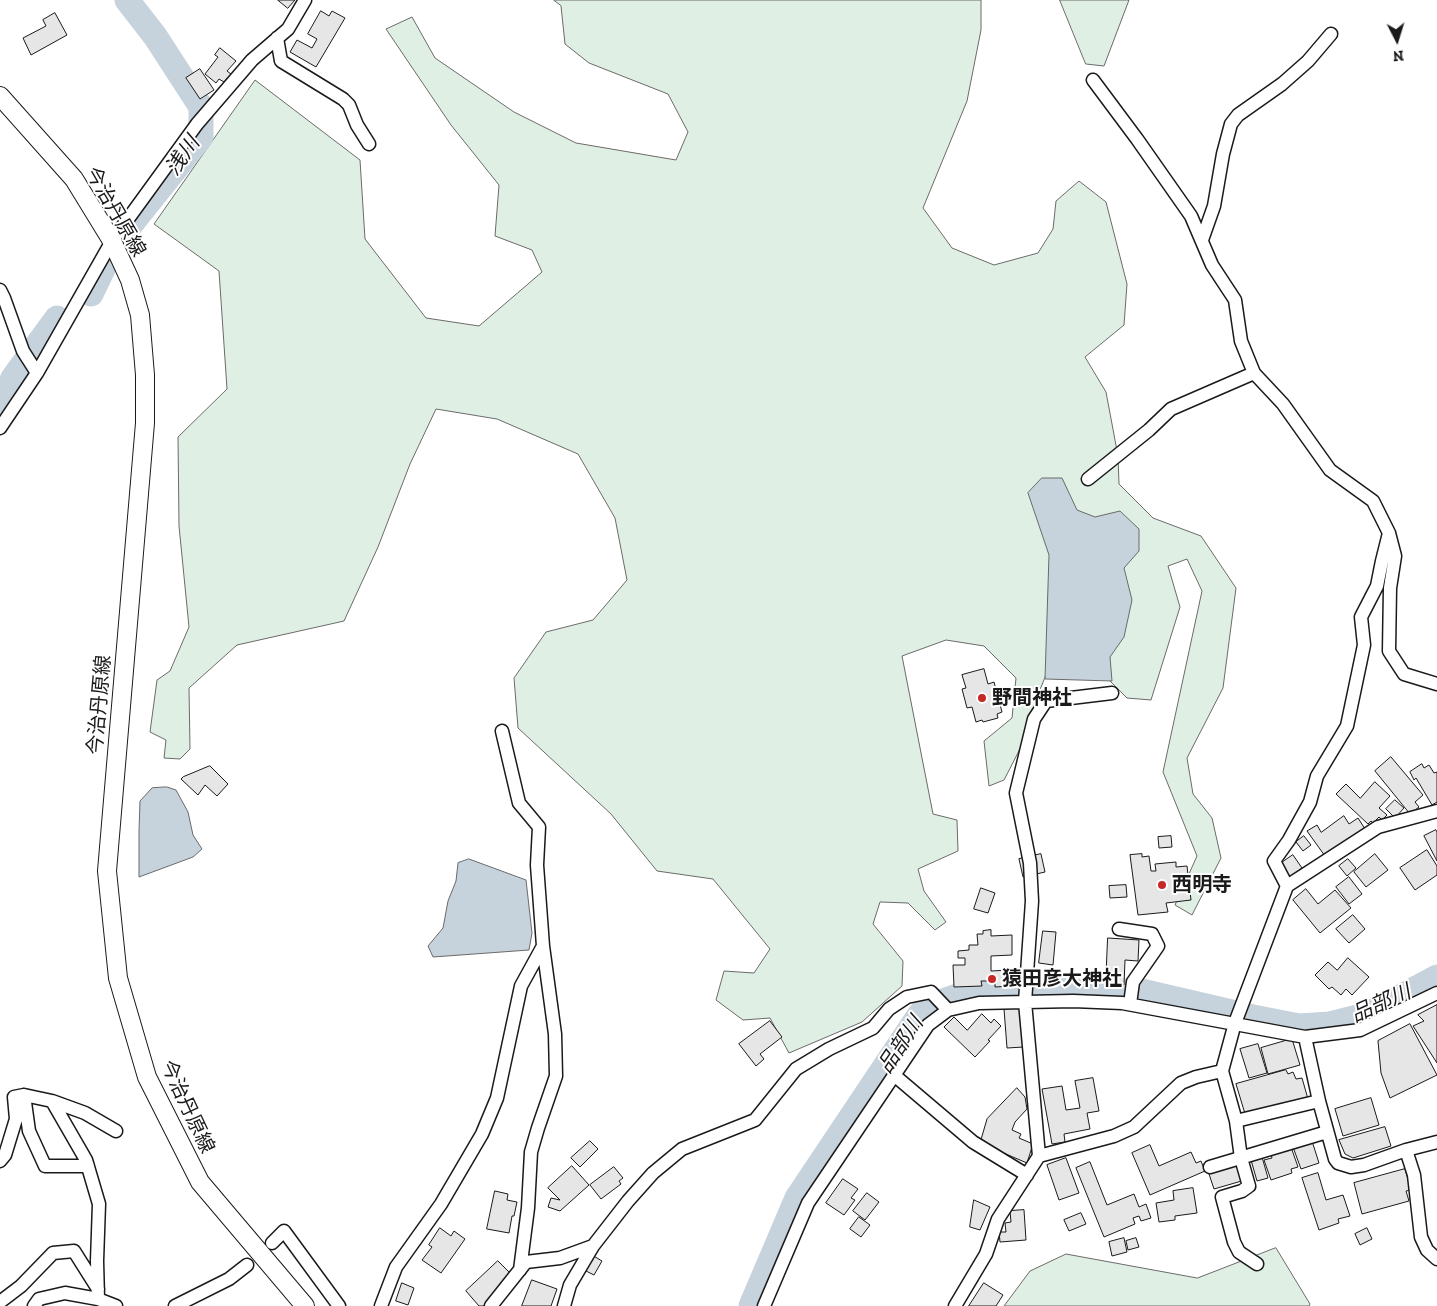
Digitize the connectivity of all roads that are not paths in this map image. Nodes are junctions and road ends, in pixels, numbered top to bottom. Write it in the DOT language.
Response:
graph roads {
  1 [pos="305,0"];
  2 [pos="1331,34"];
  3 [pos="277,38"];
  4 [pos="1093,80"];
  5 [pos="0,96"];
  6 [pos="369,144"];
  7 [pos="1202,240"];
  8 [pos="112,241"];
  9 [pos="0,290"];
  10 [pos="37,373"];
  11 [pos="1254,373"];
  12 [pos="0,428"];
  13 [pos="1088,479"];
  14 [pos="1389,533"];
  15 [pos="1437,684"];
  16 [pos="1112,693"];
  17 [pos="502,731"];
  18 [pos="1437,811"];
  19 [pos="1287,886"];
  20 [pos="1119,929"];
  21 [pos="543,946"];
  22 [pos="1437,993"];
  23 [pos="1025,1002"];
  24 [pos="1130,1004"];
  25 [pos="948,1010"];
  26 [pos="1235,1023"];
  27 [pos="1305,1037"];
  28 [pos="1222,1070"];
  29 [pos="894,1075"];
  30 [pos="24,1095"];
  31 [pos="52,1101"];
  32 [pos="1319,1101"];
  33 [pos="1236,1121"];
  34 [pos="116,1131"];
  35 [pos="1327,1132"];
  36 [pos="1437,1142"];
  37 [pos="1406,1150"];
  38 [pos="1040,1156"];
  39 [pos="1241,1158"];
  40 [pos="0,1161"];
  41 [pos="88,1166"];
  42 [pos="1210,1167"];
  43 [pos="1027,1175"];
  44 [pos="272,1243"];
  45 [pos="593,1246"];
  46 [pos="1437,1259"];
  47 [pos="247,1264"];
  48 [pos="1257,1264"];
  49 [pos="520,1270"];
  50 [pos="98,1294"];
  51 [pos="0,1302"];
  52 [pos="34,1306"];
  53 [pos="116,1306"];
  54 [pos="175,1306"];
  55 [pos="305,1306"];
  56 [pos="339,1306"];
  57 [pos="381,1306"];
  58 [pos="492,1306"];
  59 [pos="564,1306"];
  60 [pos="764,1306"];
  61 [pos="955,1306"];
  1 -- 3 [label="street"];
  2 -- 7 [label="street"];
  3 -- 6 [label="street"];
  3 -- 8 [label="street"];
  4 -- 7 [label="street"];
  5 -- 8 [label="main road, 今治丹原線"];
  7 -- 11 [label="street"];
  8 -- 10 [label="street"];
  8 -- 55 [label="main road, 今治丹原線"];
  9 -- 10 [label="street"];
  10 -- 12 [label="street"];
  11 -- 13 [label="street"];
  11 -- 14 [label="street"];
  14 -- 15 [label="street"];
  14 -- 19 [label="street"];
  16 -- 23 [label="street"];
  17 -- 21 [label="street"];
  18 -- 19 [label="street"];
  19 -- 26 [label="street"];
  20 -- 24 [label="street"];
  21 -- 49 [label="street"];
  21 -- 57 [label="street"];
  22 -- 27 [label="street"];
  23 -- 24 [label="street"];
  23 -- 25 [label="street"];
  23 -- 38 [label="street"];
  24 -- 26 [label="street"];
  25 -- 29 [label="street"];
  25 -- 45 [label="street"];
  26 -- 27 [label="street"];
  26 -- 28 [label="street"];
  27 -- 32 [label="street"];
  28 -- 33 [label="street"];
  28 -- 38 [label="street"];
  29 -- 43 [label="street"];
  29 -- 60 [label="street"];
  30 -- 31 [label="street"];
  30 -- 40 [label="street"];
  30 -- 41 [label="street"];
  31 -- 34 [label="street"];
  31 -- 41 [label="street"];
  32 -- 33 [label="street"];
  32 -- 35 [label="street"];
  33 -- 39 [label="street"];
  35 -- 37 [label="street"];
  35 -- 39 [label="street"];
  36 -- 37 [label="street"];
  37 -- 46 [label="street"];
  38 -- 43 [label="street"];
  39 -- 42 [label="street"];
  39 -- 48 [label="street"];
  41 -- 50 [label="street"];
  43 -- 61 [label="street"];
  44 -- 56 [label="street"];
  45 -- 49 [label="street"];
  45 -- 59 [label="street"];
  47 -- 54 [label="street"];
  49 -- 58 [label="street"];
  50 -- 51 [label="street"];
  50 -- 52 [label="street"];
  50 -- 53 [label="street"];
}
